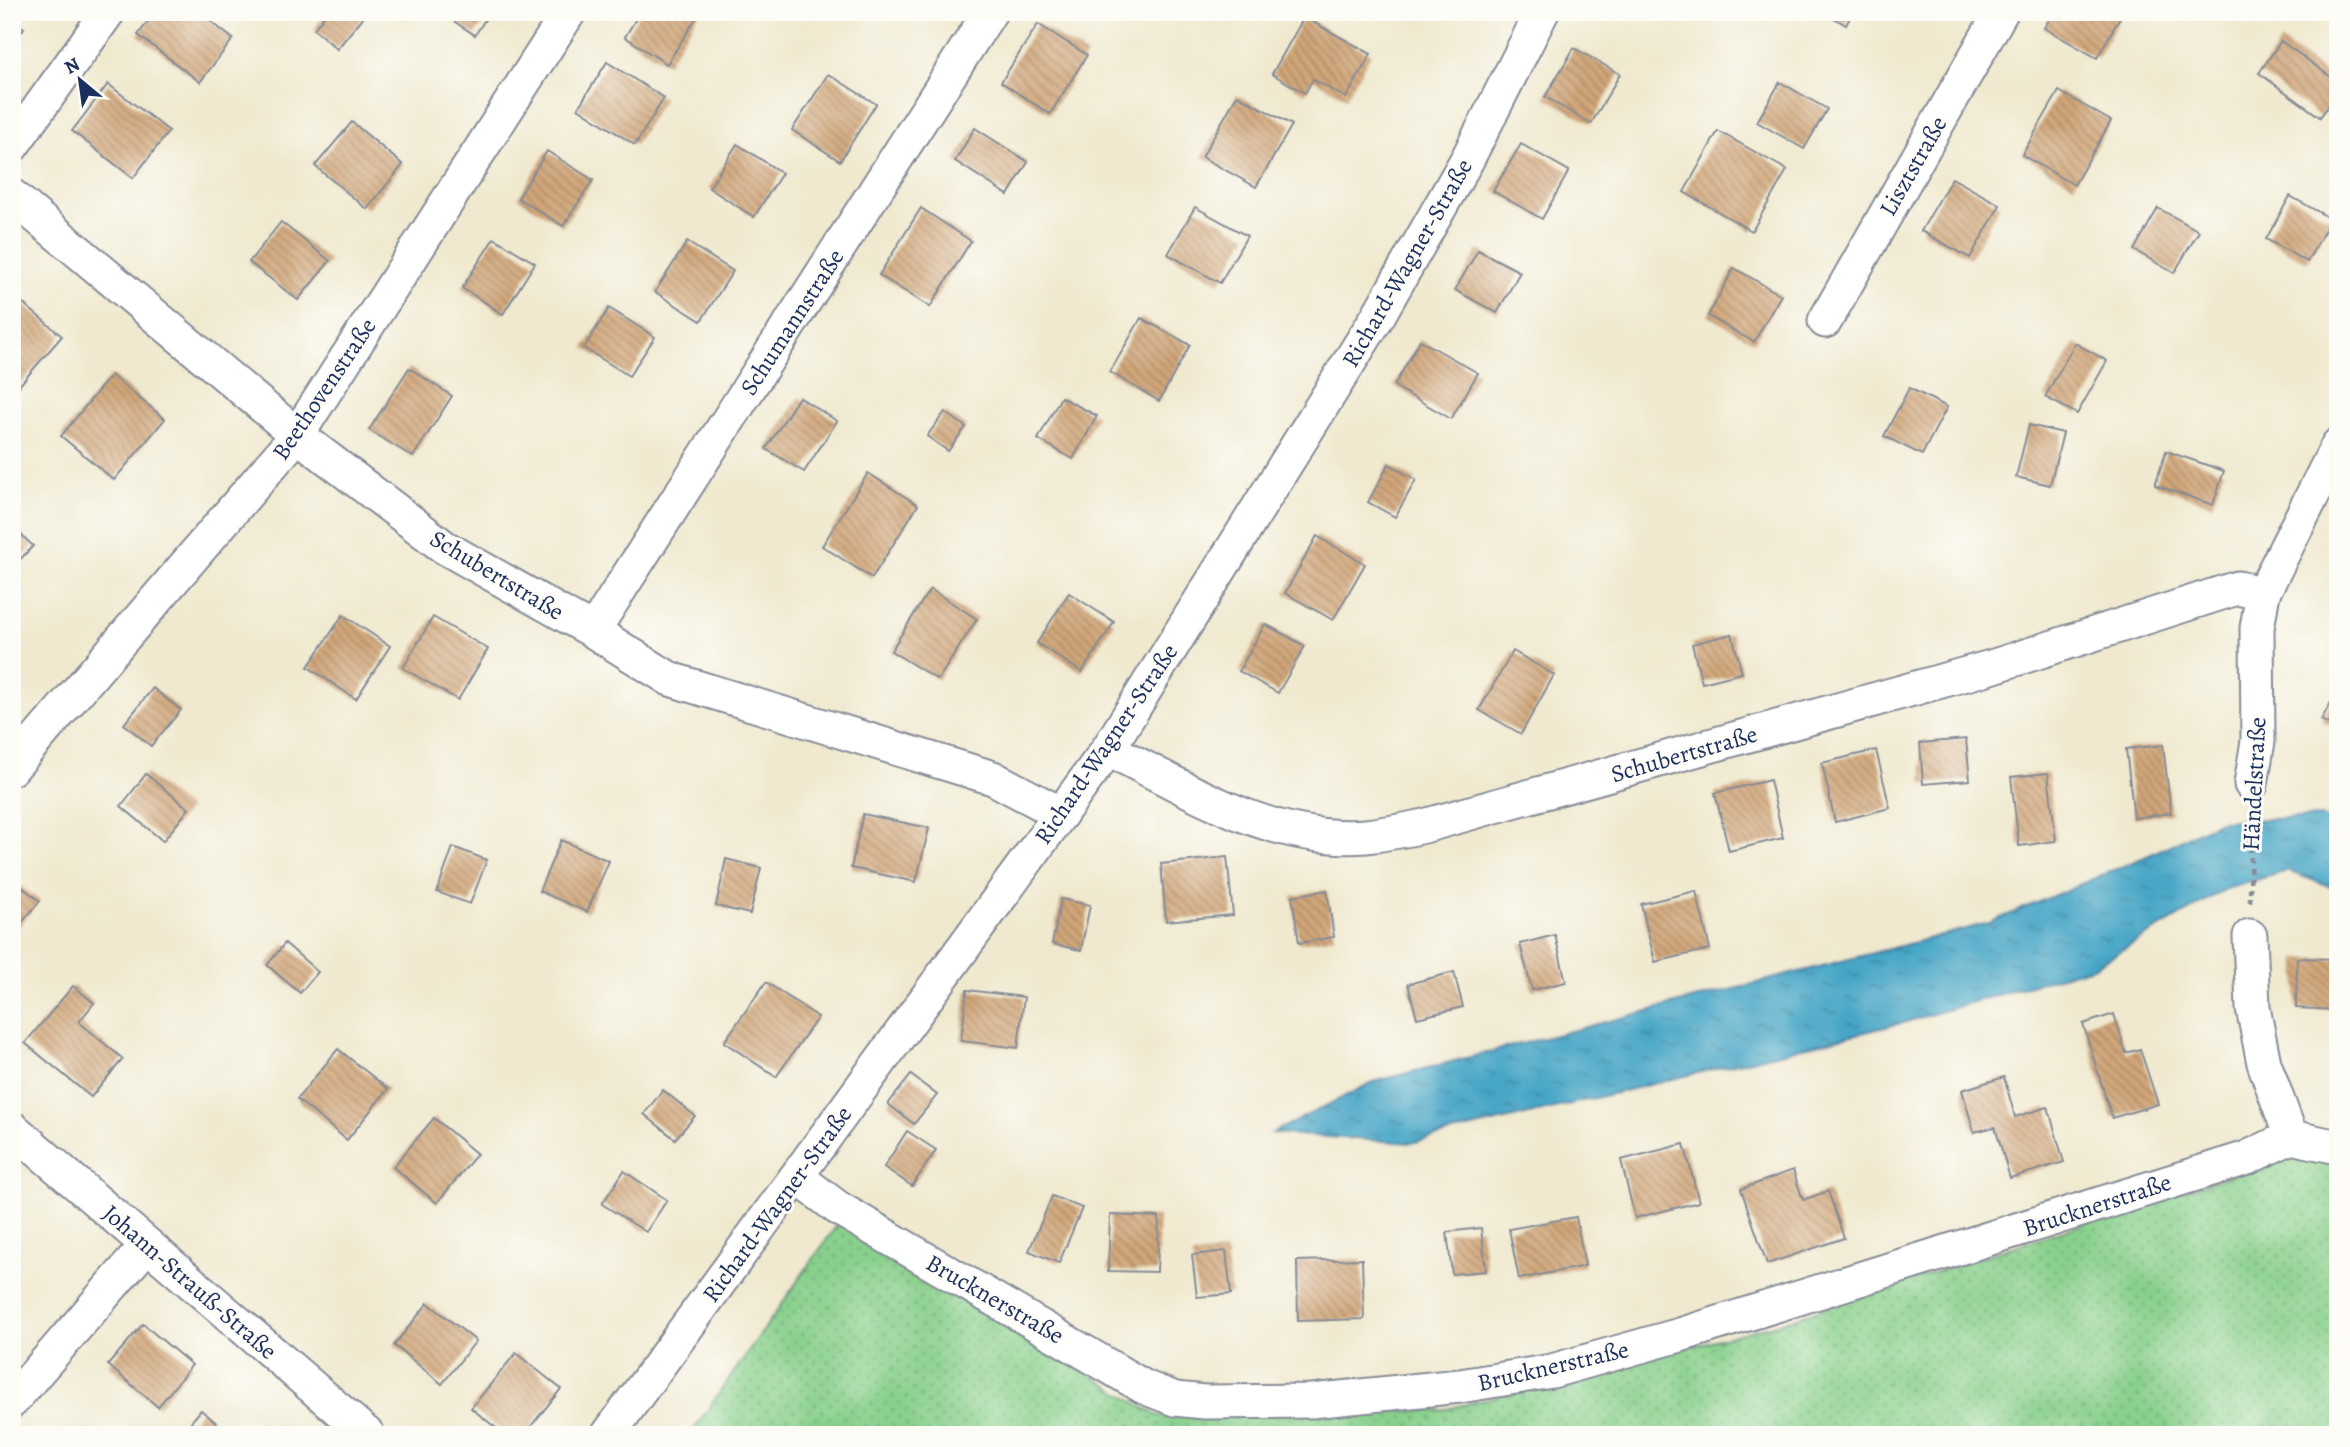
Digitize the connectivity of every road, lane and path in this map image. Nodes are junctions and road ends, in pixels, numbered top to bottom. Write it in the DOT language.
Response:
graph roads {
  1 [pos="108,12"];
  2 [pos="569,12"];
  3 [pos="990,12"];
  4 [pos="1542,12"];
  5 [pos="2001,12"];
  6 [pos="12,146"];
  7 [pos="12,196"];
  8 [pos="1825,321"];
  9 [pos="297,435"];
  10 [pos="2338,445"];
  11 [pos="2263,593"];
  12 [pos="593,631"];
  13 [pos="1108,749"];
  14 [pos="12,768"];
  15 [pos="2251,784"];
  16 [pos="1061,814"];
  17 [pos="2250,936"];
  18 [pos="12,1128"];
  19 [pos="2291,1136"];
  20 [pos="2338,1147"];
  21 [pos="797,1177"];
  22 [pos="147,1245"];
  23 [pos="12,1401"];
  24 [pos="368,1435"];
  25 [pos="608,1435"];
  1 -- 6 [label="street"];
  2 -- 9 [label="street, Beethovenstraße"];
  3 -- 12 [label="street, Schumannstraße"];
  4 -- 13 [label="street, Richard-Wagner-Straße"];
  5 -- 8 [label="street, Lisztstraße"];
  7 -- 9 [label="street, Schubertstraße"];
  9 -- 12 [label="street, Schubertstraße"];
  9 -- 14 [label="street, Beethovenstraße"];
  10 -- 11 [label="street, Händelstraße"];
  11 -- 13 [label="street, Schubertstraße"];
  11 -- 15 [label="street, Händelstraße"];
  12 -- 16 [label="street, Schubertstraße"];
  13 -- 16 [label="street, Richard-Wagner-Straße"];
  15 -- 17 [label="path, Händelstraße"];
  16 -- 21 [label="street, Richard-Wagner-Straße"];
  17 -- 19 [label="street"];
  18 -- 22 [label="street, Johann-Strauß-Straße"];
  19 -- 20 [label="street"];
  19 -- 21 [label="street, Brucknerstraße"];
  21 -- 25 [label="street, Richard-Wagner-Straße"];
  22 -- 23 [label="street"];
  22 -- 24 [label="street, Johann-Strauß-Straße"];
}
